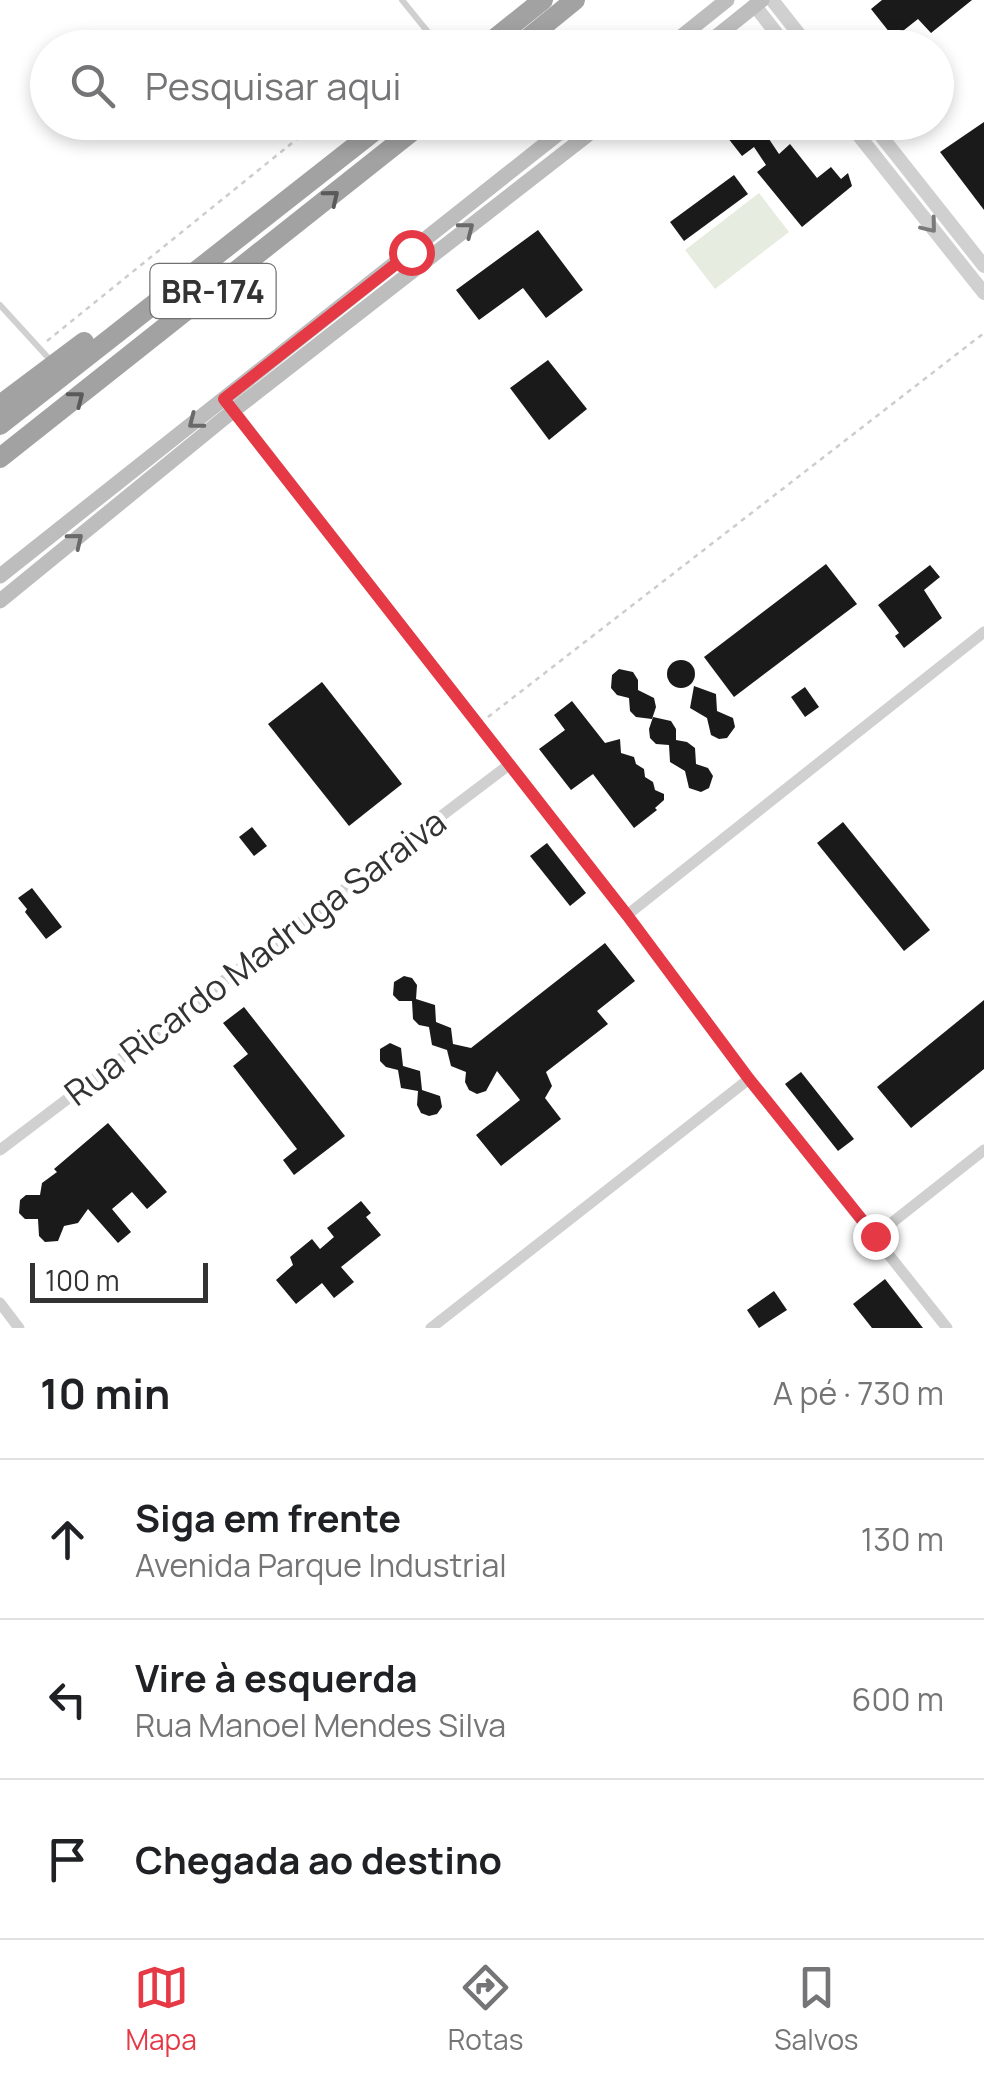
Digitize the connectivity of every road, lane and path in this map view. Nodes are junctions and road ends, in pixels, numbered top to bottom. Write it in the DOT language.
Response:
graph roads {
  1 [pos="402,0"];
  2 [pos="543,0"];
  3 [pos="575,0"];
  4 [pos="727,0"];
  5 [pos="772,0"];
  6 [pos="756,2"];
  7 [pos="426,30"];
  8 [pos="506,30"];
  9 [pos="538,30"];
  10 [pos="690,30"];
  11 [pos="723,30"];
  12 [pos="775,30"];
  13 [pos="796,30"];
  14 [pos="296,140"];
  15 [pos="363,140"];
  16 [pos="401,140"];
  17 [pos="552,140"];
  18 [pos="562,140"];
  19 [pos="581,140"];
  20 [pos="862,140"];
  21 [pos="884,140"];
  22 [pos="570,149"];
  23 [pos="906,168"];
  24 [pos="890,176"];
  25 [pos="247,233"];
  26 [pos="416,258"];
  27 [pos="984,266"];
  28 [pos="984,294"];
  29 [pos="0,305"];
  30 [pos="984,333"];
  31 [pos="38,348"];
  32 [pos="54,364"];
  33 [pos="3,398"];
  34 [pos="229,405"];
  35 [pos="0,425"];
  36 [pos="0,458"];
  37 [pos="33,550"];
  38 [pos="46,564"];
  39 [pos="0,576"];
  40 [pos="0,601"];
  41 [pos="984,632"];
  42 [pos="479,724"];
  43 [pos="510,764"];
  44 [pos="627,915"];
  45 [pos="749,1079"];
  46 [pos="0,1150"];
  47 [pos="984,1150"];
  48 [pos="875,1236"];
  49 [pos="0,1303"];
  50 [pos="20,1328"];
  51 [pos="430,1328"];
  52 [pos="947,1328"];
  1 -- 7 [label="lane"];
  2 -- 8 [label="highway"];
  3 -- 9 [label="highway"];
  4 -- 10 [label="main road"];
  5 -- 13 [label="street"];
  6 -- 11 [label="main road"];
  6 -- 12 [label="street"];
  14 -- 31 [label="path"];
  15 -- 25 [label="highway, BR-174"];
  36 -- 16 [label="highway, BR-174, one-way"];
  17 -- 26 [label="main road, BR-174"];
  18 -- 22 [label="main road"];
  19 -- 22 [label="main road, BR-174"];
  20 -- 24 [label="street"];
  21 -- 23 [label="street"];
  26 -- 22 [label="main road, BR-174, one-way"];
  23 -- 24 [label="street"];
  23 -- 27 [label="street"];
  24 -- 28 [label="street, one-way"];
  25 -- 32 [label="highway, BR-174"];
  25 -- 35 [label="highway, BR-174"];
  26 -- 34 [label="main road, BR-174"];
  29 -- 31 [label="lane"];
  30 -- 42 [label="path"];
  31 -- 32 [label="lane"];
  32 -- 33 [label="highway, BR-174"];
  34 -- 37 [label="main road, BR-174, one-way"];
  38 -- 34 [label="main road, BR-174, one-way"];
  34 -- 42 [label="street"];
  37 -- 38 [label="main road"];
  37 -- 39 [label="main road, BR-174"];
  38 -- 40 [label="main road, BR-174"];
  41 -- 44 [label="street"];
  42 -- 43 [label="street"];
  43 -- 44 [label="street"];
  43 -- 46 [label="street, Rua Ricardo Madruga Saraiva"];
  44 -- 45 [label="street"];
  45 -- 48 [label="street"];
  45 -- 51 [label="street"];
  47 -- 48 [label="street"];
  48 -- 52 [label="street"];
  49 -- 50 [label="street"];
}
